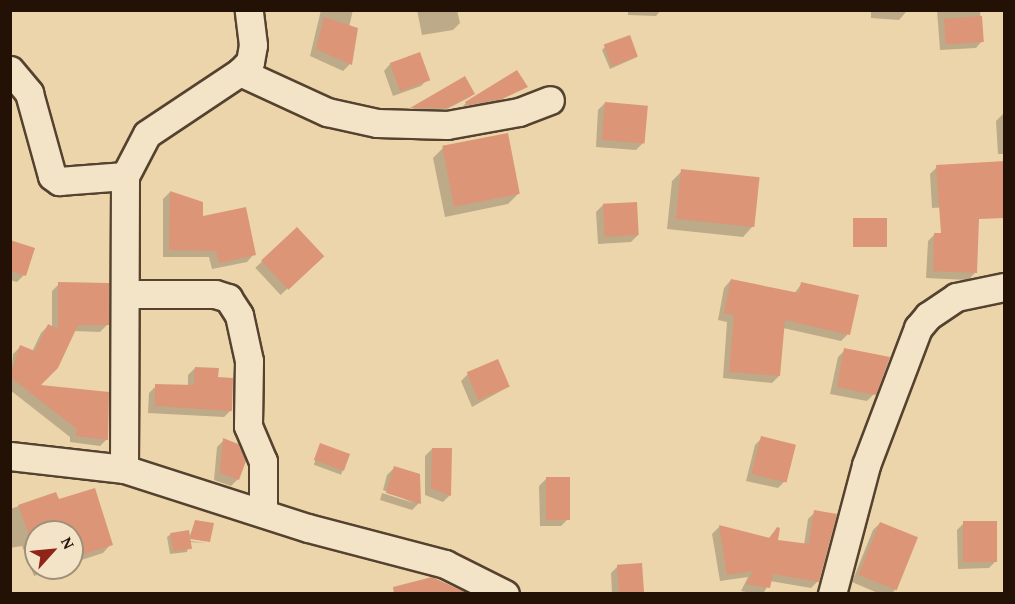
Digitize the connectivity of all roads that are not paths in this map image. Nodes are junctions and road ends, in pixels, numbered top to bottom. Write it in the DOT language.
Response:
graph roads {
  1 [pos="252,14"];
  2 [pos="10,70"];
  3 [pos="240,72"];
  4 [pos="550,100"];
  5 [pos="124,176"];
  6 [pos="1005,287"];
  7 [pos="126,294"];
  8 [pos="10,456"];
  9 [pos="124,469"];
  10 [pos="263,513"];
  11 [pos="505,594"];
  12 [pos="832,594"];
  1 -- 3 [label="street"];
  2 -- 5 [label="street"];
  3 -- 4 [label="street"];
  3 -- 5 [label="street"];
  5 -- 7 [label="street"];
  6 -- 12 [label="street"];
  7 -- 9 [label="street"];
  7 -- 10 [label="street"];
  8 -- 9 [label="street"];
  9 -- 10 [label="street"];
  10 -- 11 [label="street"];
}
